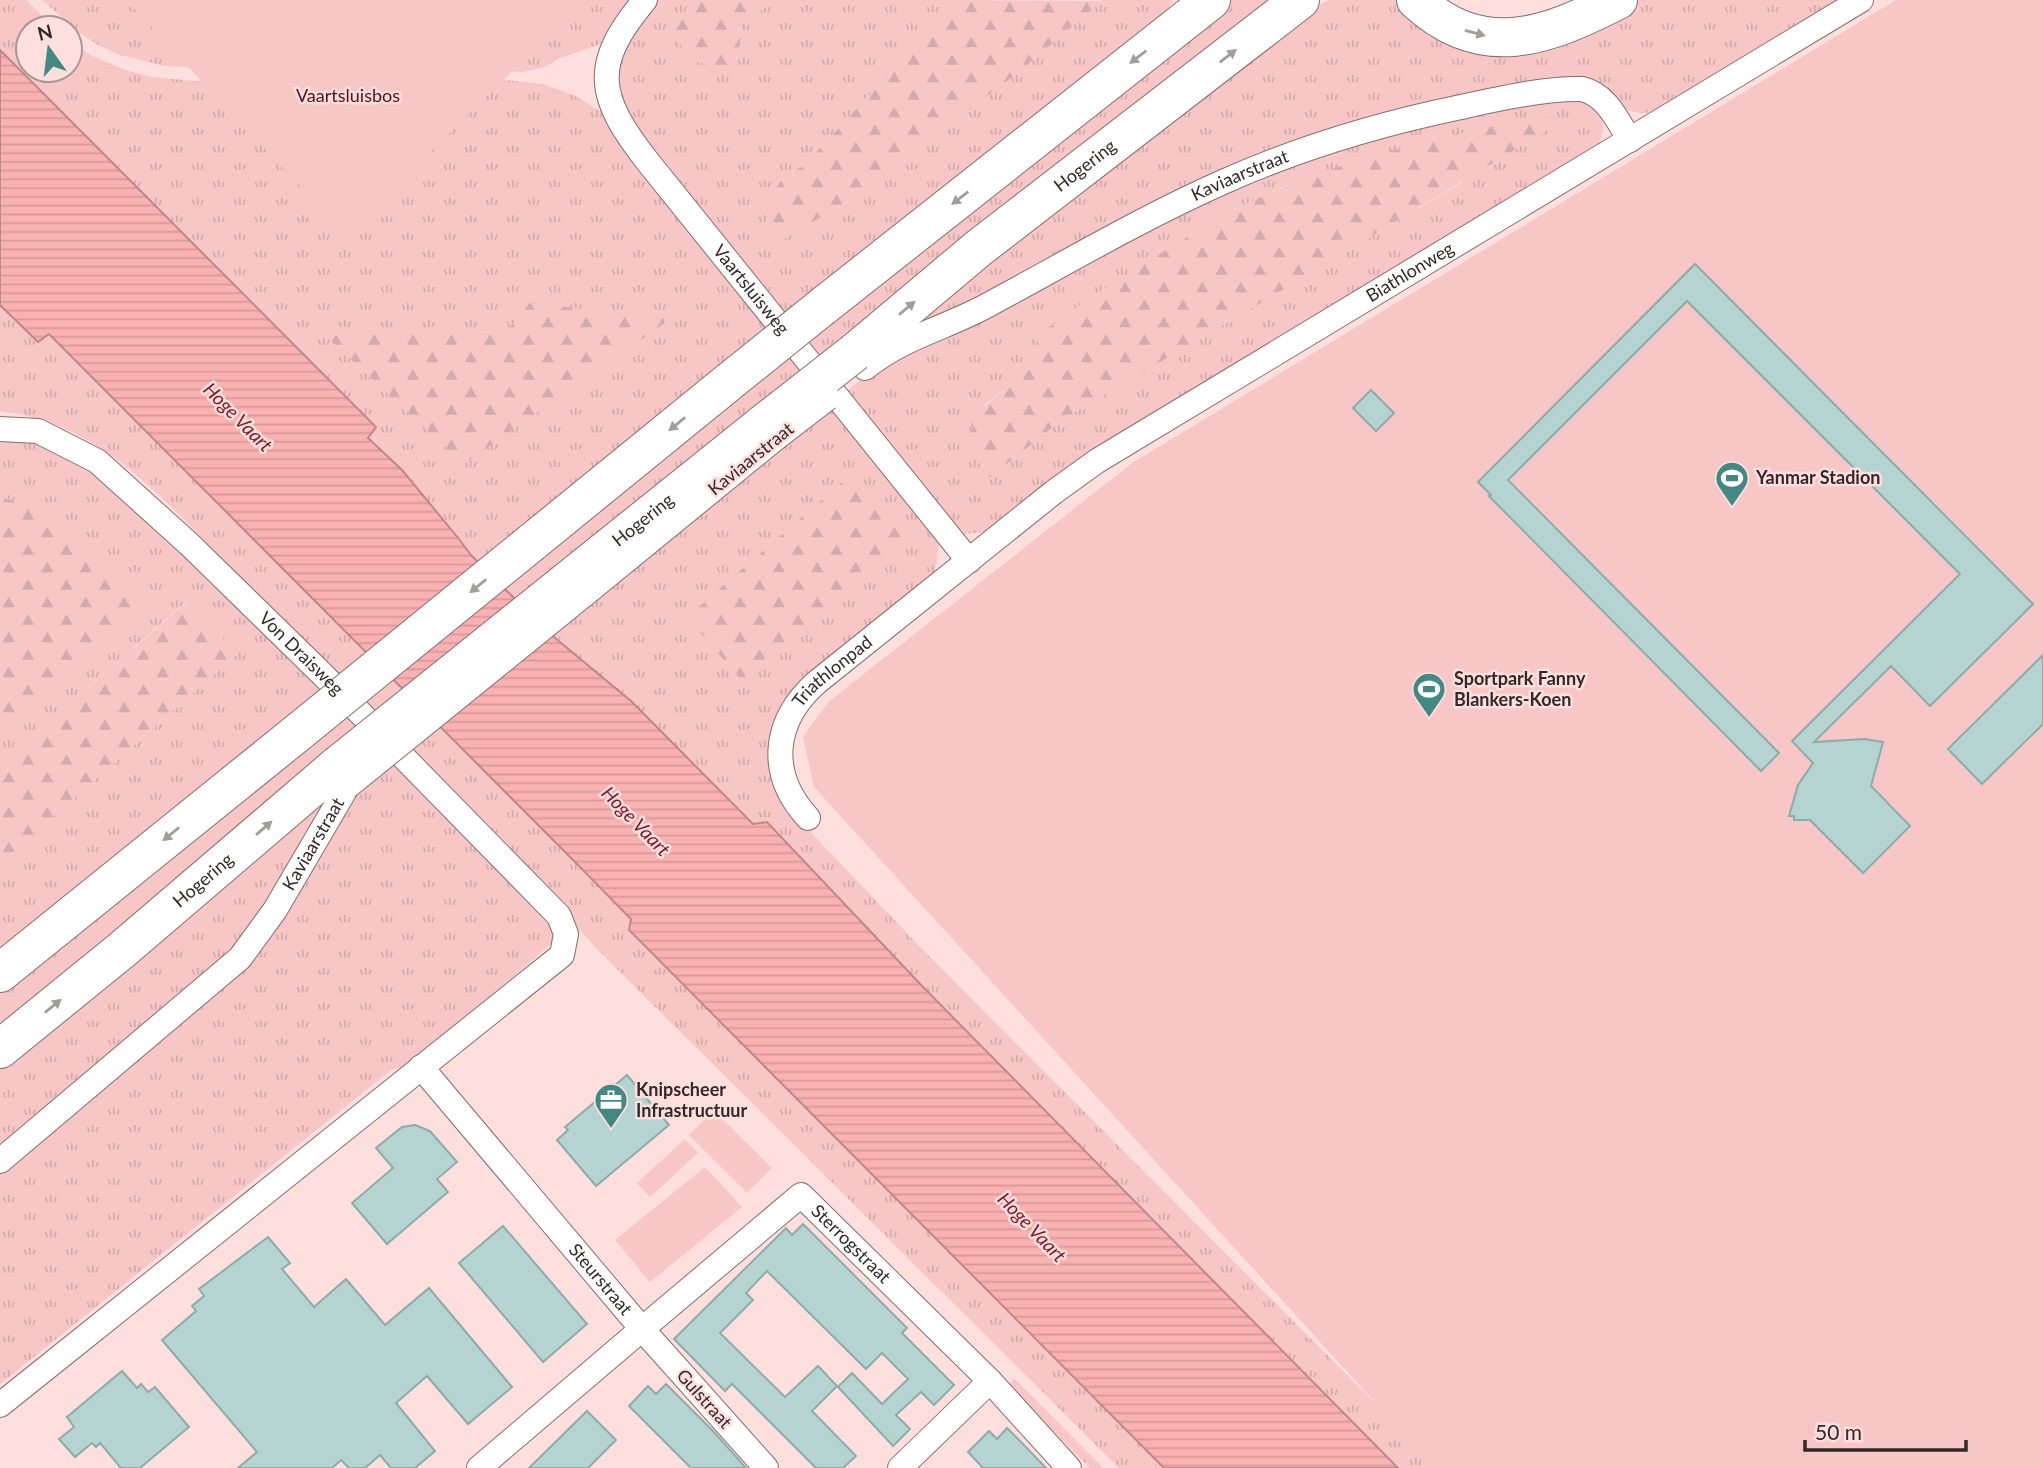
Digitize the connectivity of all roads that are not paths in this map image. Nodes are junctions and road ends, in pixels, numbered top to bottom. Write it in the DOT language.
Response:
graph roads {
  1 [pos="645,0"];
  2 [pos="1211,0"];
  3 [pos="1416,0"];
  4 [pos="1461,0"];
  5 [pos="1560,0"];
  6 [pos="1618,0"];
  7 [pos="1861,0"];
  8 [pos="1300,1"];
  9 [pos="1185,11"];
  10 [pos="1630,140"];
  11 [pos="860,360"];
  12 [pos="0,429"];
  13 [pos="969,561"];
  14 [pos="343,776"];
  15 [pos="808,818"];
  16 [pos="0,973"];
  17 [pos="0,1049"];
  18 [pos="421,1067"];
  19 [pos="0,1161"];
  20 [pos="642,1329"];
  21 [pos="990,1381"];
  22 [pos="0,1405"];
  23 [pos="486,1466"];
  24 [pos="766,1468"];
  25 [pos="900,1468"];
  26 [pos="1069,1468"];
  1 -- 13 [label="street, Vaartsluisweg"];
  2 -- 9 [label="highway"];
  3 -- 6 [label="highway, one-way"];
  4 -- 5 [label="highway"];
  7 -- 10 [label="street, Biathlonweg"];
  11 -- 8 [label="highway, Hogering, one-way"];
  9 -- 16 [label="highway, one-way, bridge"];
  10 -- 11 [label="street, Kaviaarstraat"];
  10 -- 13 [label="street, Biathlonweg"];
  11 -- 14 [label="highway, Hogering, bridge"];
  12 -- 18 [label="street, Von Draisweg"];
  13 -- 15 [label="street, Triathlonpad"];
  17 -- 14 [label="highway, Hogering, one-way"];
  14 -- 19 [label="street, Kaviaarstraat"];
  18 -- 20 [label="street, Steurstraat"];
  18 -- 22 [label="street"];
  20 -- 21 [label="street, Sterrogstraat"];
  20 -- 23 [label="street, Steurstraat"];
  20 -- 24 [label="street, Gulstraat"];
  21 -- 25 [label="street"];
  21 -- 26 [label="street"];
}
